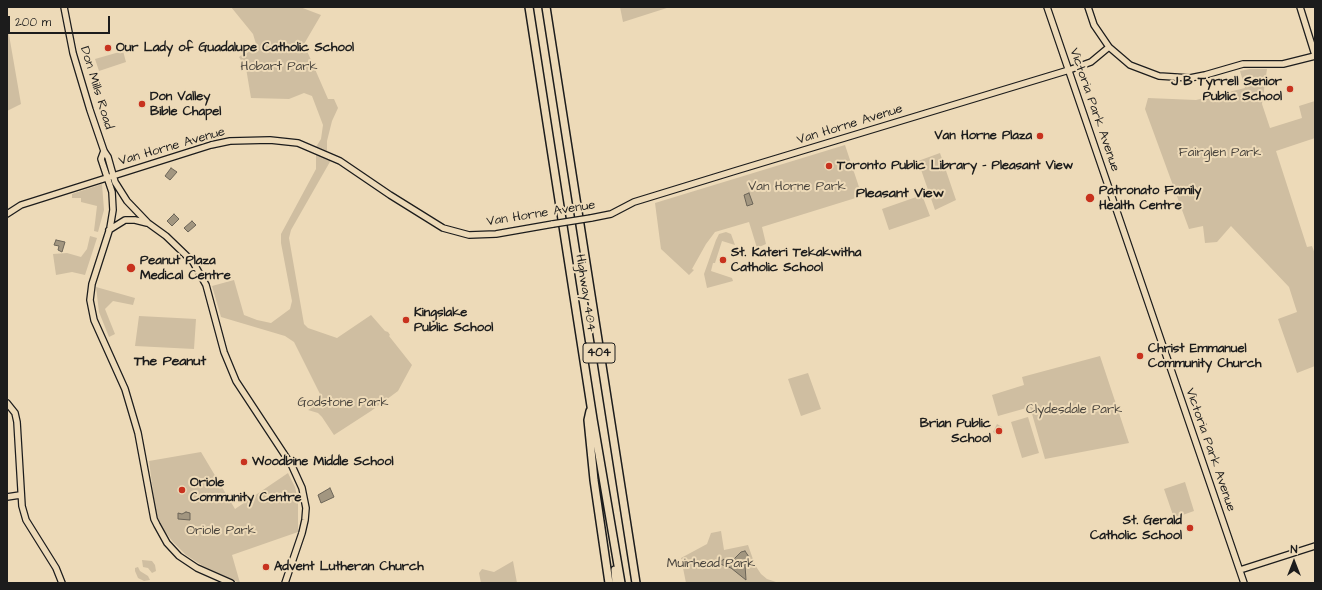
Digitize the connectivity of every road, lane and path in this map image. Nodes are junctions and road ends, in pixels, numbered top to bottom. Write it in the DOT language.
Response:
graph roads {
  1 [pos="64,7"];
  2 [pos="528,7"];
  3 [pos="546,7"];
  4 [pos="1047,7"];
  5 [pos="1088,7"];
  6 [pos="1300,7"];
  7 [pos="1109,47"];
  8 [pos="1315,55"];
  9 [pos="1069,70"];
  10 [pos="111,177"];
  11 [pos="7,214"];
  12 [pos="148,223"];
  13 [pos="109,230"];
  14 [pos="7,403"];
  15 [pos="591,405"];
  16 [pos="20,495"];
  17 [pos="7,497"];
  18 [pos="610,517"];
  19 [pos="1315,546"];
  20 [pos="633,563"];
  21 [pos="1240,570"];
  22 [pos="284,582"];
  23 [pos="62,583"];
  24 [pos="231,583"];
  25 [pos="609,583"];
  26 [pos="616,583"];
  27 [pos="622,583"];
  28 [pos="636,583"];
  29 [pos="640,583"];
  30 [pos="1244,583"];
  1 -- 10 [label="street, Don Mills Road"];
  2 -- 15 [label="highway, Highway 404 / 404"];
  3 -- 20 [label="highway, Highway 404 / 404"];
  4 -- 9 [label="street, Victoria Park Avenue"];
  5 -- 7 [label="street"];
  6 -- 8 [label="street"];
  7 -- 8 [label="street"];
  7 -- 9 [label="street, Van Horne Avenue"];
  9 -- 10 [label="street, Van Horne Avenue, bridge"];
  9 -- 21 [label="street, Victoria Park Avenue"];
  10 -- 11 [label="street, Van Horne Avenue"];
  10 -- 12 [label="street"];
  10 -- 13 [label="street"];
  12 -- 13 [label="street"];
  12 -- 22 [label="street"];
  13 -- 24 [label="street"];
  14 -- 16 [label="street"];
  15 -- 18 [label="highway, Highway 404 / 404"];
  15 -- 25 [label="highway"];
  16 -- 17 [label="street"];
  16 -- 23 [label="street"];
  18 -- 26 [label="highway"];
  18 -- 27 [label="highway, Highway 404 / 404"];
  19 -- 21 [label="street"];
  20 -- 28 [label="highway, Highway 404 / 404"];
  20 -- 29 [label="highway"];
  21 -- 30 [label="street, Victoria Park Avenue"];
}
